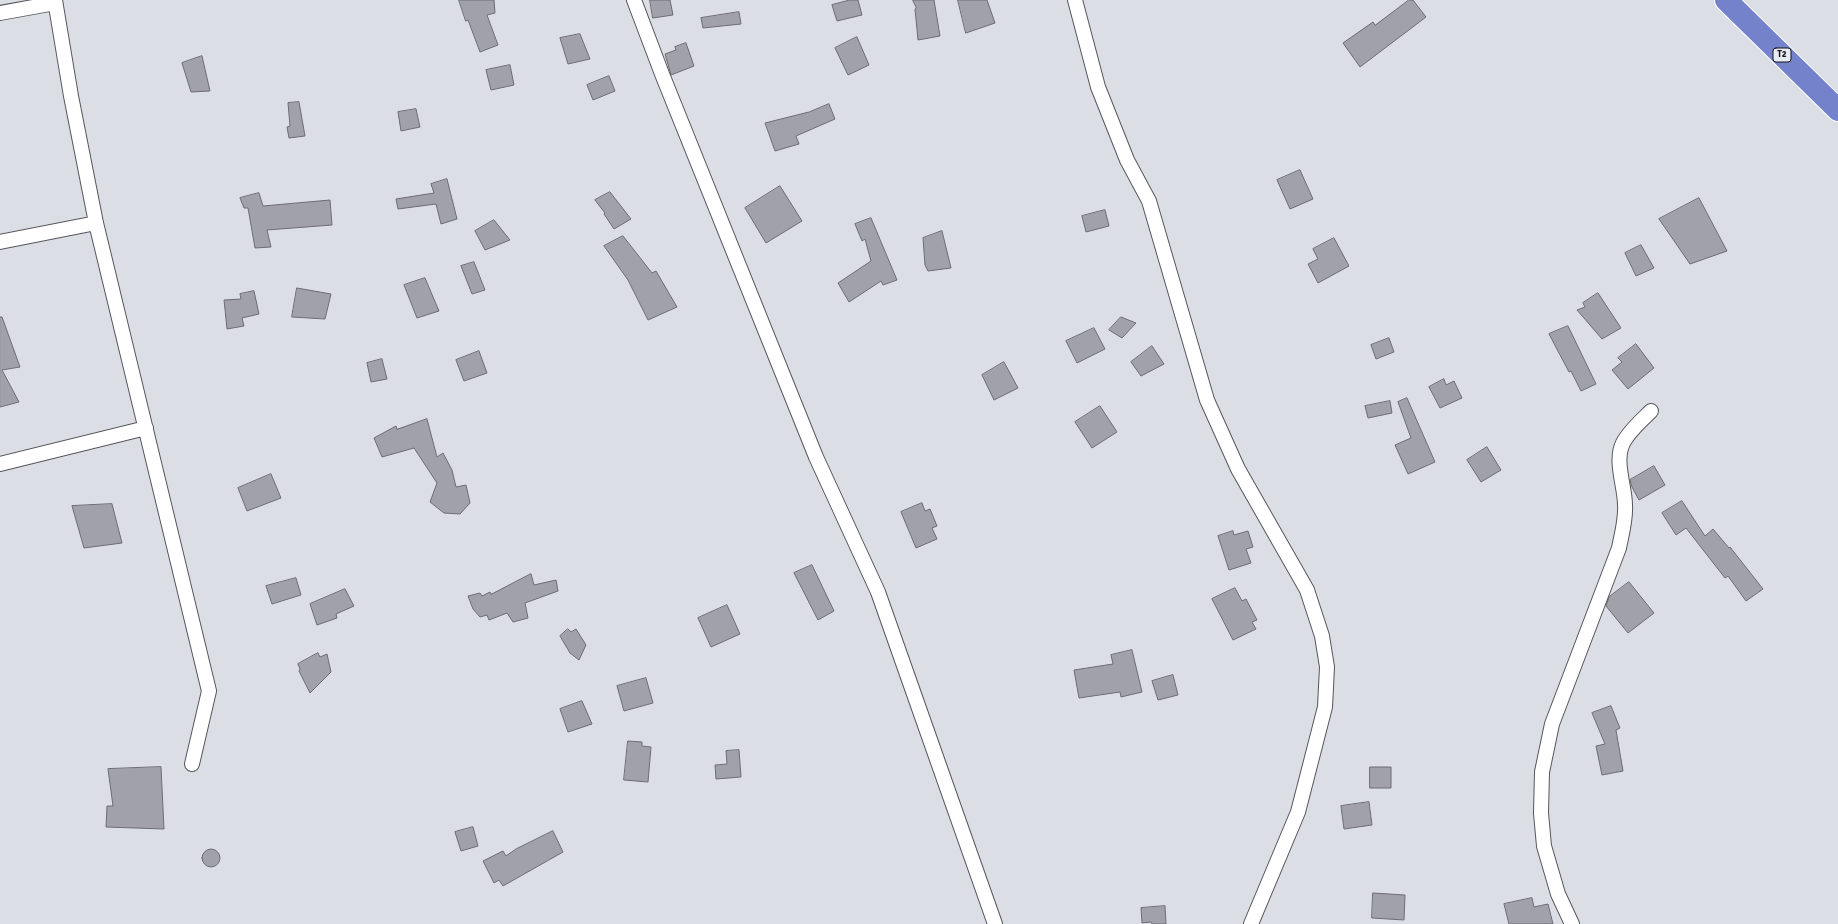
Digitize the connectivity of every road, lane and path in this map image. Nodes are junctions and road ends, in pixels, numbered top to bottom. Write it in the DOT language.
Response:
graph roads {
  1 [pos="634,0"];
  2 [pos="1075,0"];
  3 [pos="1726,0"];
  4 [pos="55,1"];
  5 [pos="0,13"];
  6 [pos="1838,110"];
  7 [pos="96,223"];
  8 [pos="0,242"];
  9 [pos="1651,411"];
  10 [pos="146,428"];
  11 [pos="0,464"];
  12 [pos="192,764"];
  13 [pos="995,924"];
  14 [pos="1251,924"];
  15 [pos="1572,924"];
  1 -- 13 [label="street"];
  2 -- 14 [label="street"];
  3 -- 6 [label="highway, T2"];
  4 -- 5 [label="street"];
  4 -- 7 [label="street"];
  7 -- 8 [label="street"];
  7 -- 10 [label="street"];
  9 -- 15 [label="street"];
  10 -- 11 [label="street"];
  10 -- 12 [label="street"];
}
